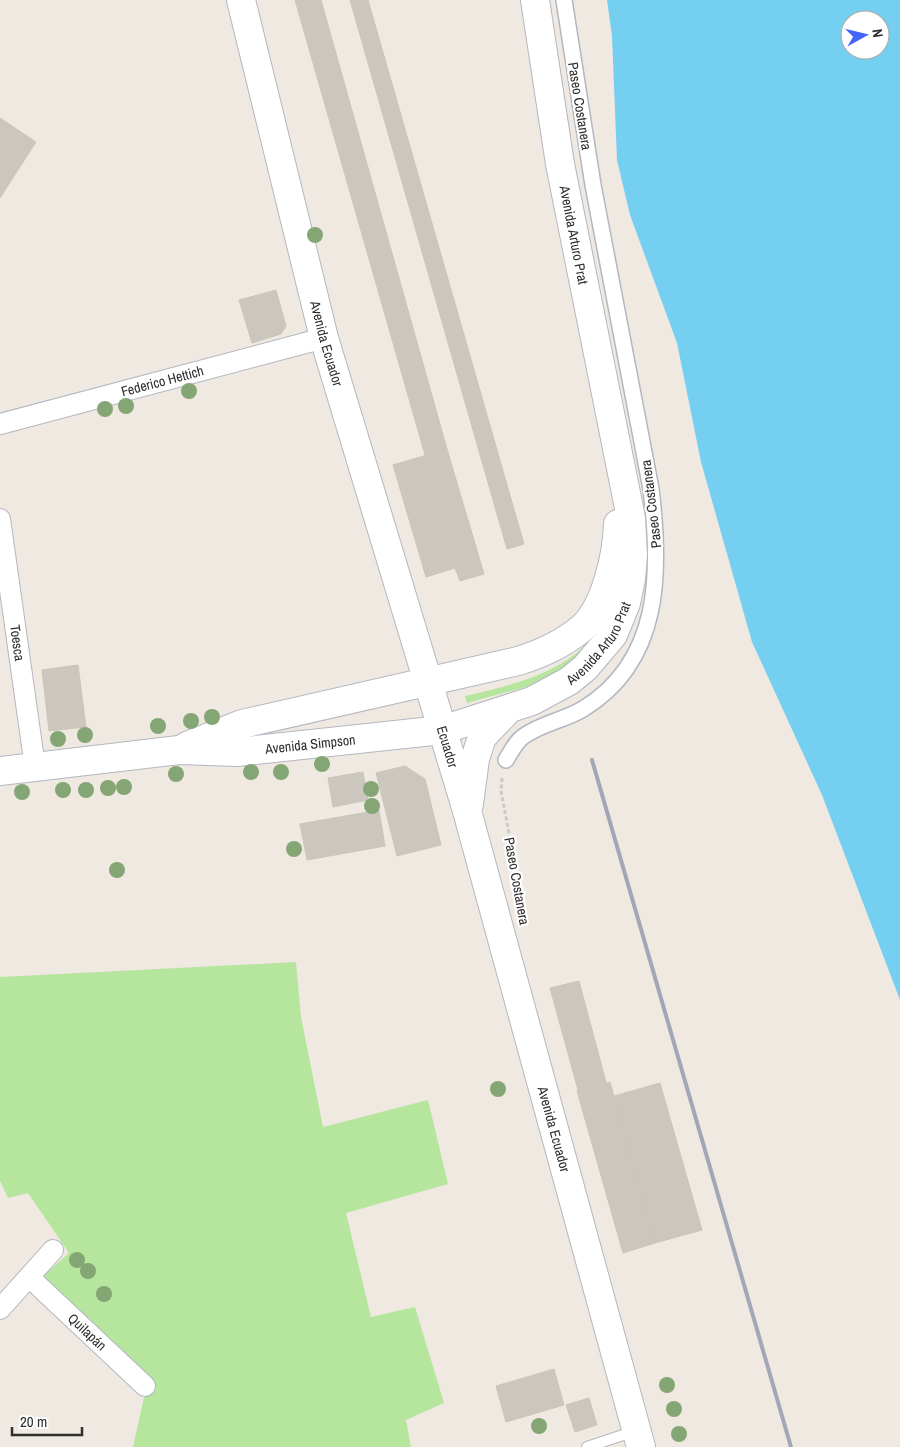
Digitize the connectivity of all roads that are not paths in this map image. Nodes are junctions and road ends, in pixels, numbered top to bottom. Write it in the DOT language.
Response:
graph roads {
  1 [pos="241,0"];
  2 [pos="535,0"];
  3 [pos="564,0"];
  4 [pos="324,338"];
  5 [pos="0,424"];
  6 [pos="620,468"];
  7 [pos="0,520"];
  8 [pos="428,682"];
  9 [pos="512,707"];
  10 [pos="442,730"];
  11 [pos="179,750"];
  12 [pos="506,760"];
  13 [pos="35,767"];
  14 [pos="0,772"];
  15 [pos="468,811"];
  16 [pos="53,1250"];
  17 [pos="29,1277"];
  18 [pos="0,1309"];
  19 [pos="145,1386"];
  20 [pos="638,1439"];
  21 [pos="587,1447"];
  1 -- 4 [label="main road, Avenida Ecuador"];
  2 -- 6 [label="main road, Avenida Arturo Prat"];
  3 -- 12 [label="street, Paseo Costanera"];
  4 -- 5 [label="street, Federico Hettich"];
  4 -- 8 [label="main road, Avenida Ecuador"];
  6 -- 8 [label="main road, Avenida Arturo Prat"];
  6 -- 9 [label="main road, Avenida Arturo Prat"];
  7 -- 13 [label="street, Toesca"];
  8 -- 10 [label="main road, Ecuador"];
  8 -- 11 [label="main road, Avenida Simpson"];
  9 -- 10 [label="main road, Avenida Arturo Prat"];
  9 -- 15 [label="main road"];
  10 -- 11 [label="main road, Avenida Simpson"];
  10 -- 15 [label="main road, Ecuador"];
  11 -- 13 [label="main road, Avenida Simpson"];
  13 -- 14 [label="main road, Avenida Simpson"];
  15 -- 20 [label="main road, Avenida Ecuador"];
  16 -- 17 [label="street"];
  17 -- 18 [label="street"];
  17 -- 19 [label="street, Quilapán"];
  20 -- 21 [label="lane"];
}
